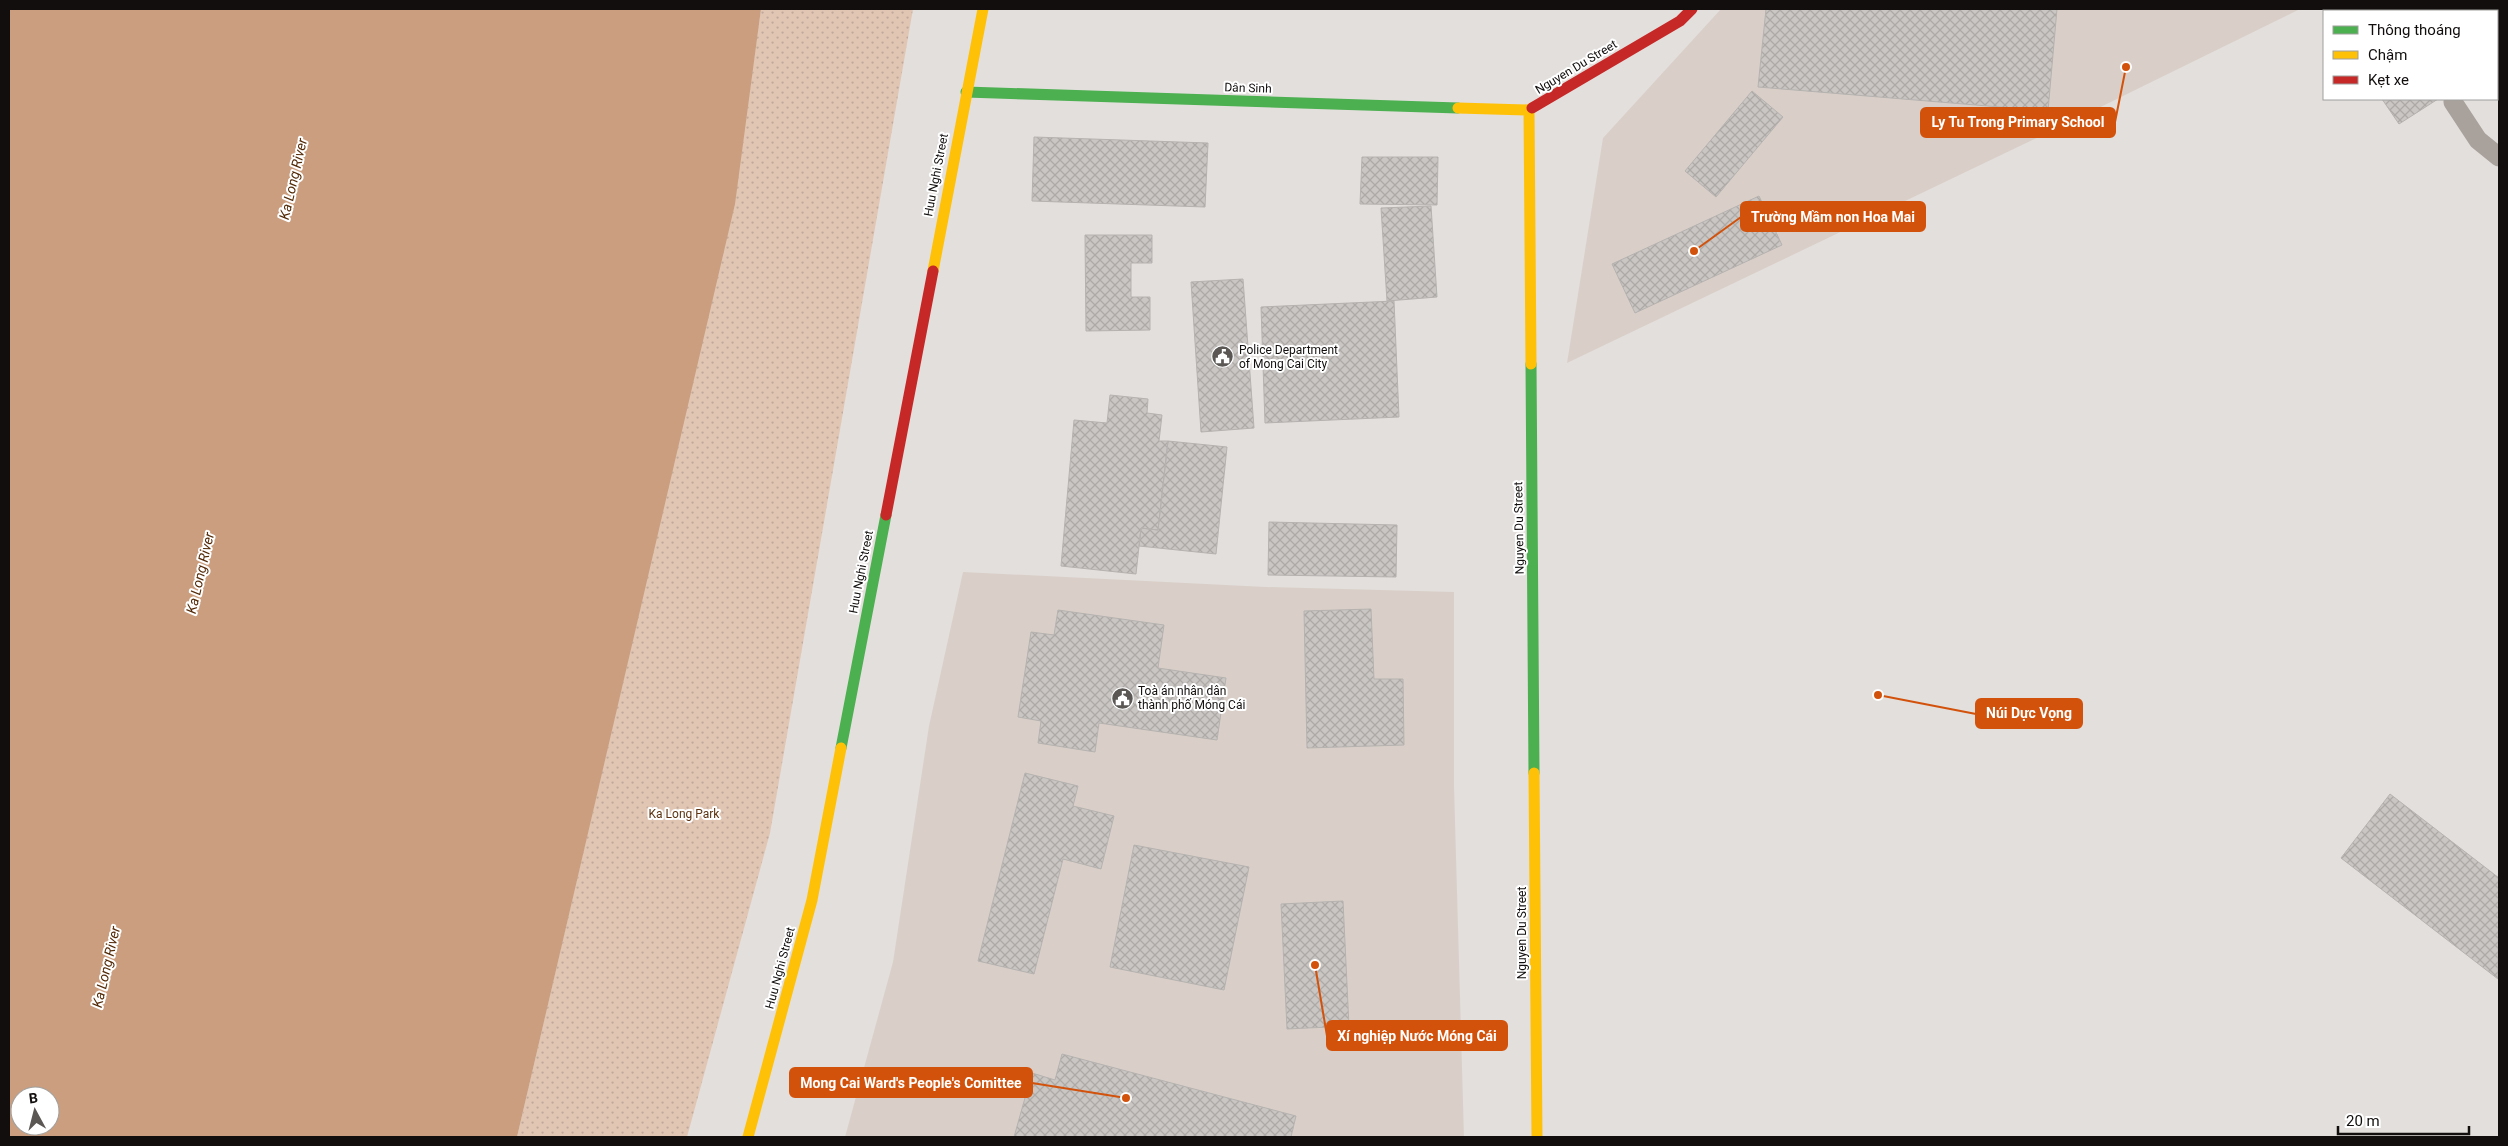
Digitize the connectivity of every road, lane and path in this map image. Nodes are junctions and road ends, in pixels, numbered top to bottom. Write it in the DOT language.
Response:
graph roads {
  1 [pos="983,9"];
  2 [pos="1692,9"];
  3 [pos="966,92"];
  4 [pos="2453,102"];
  5 [pos="1529,110"];
  6 [pos="2499,158"];
  7 [pos="748,1137"];
  8 [pos="1537,1137"];
  1 -- 3 [label="street, Huu Nghi Street"];
  2 -- 5 [label="street, Nguyen Du Street"];
  3 -- 5 [label="street, Dân Sinh"];
  3 -- 7 [label="street, Huu Nghi Street"];
  4 -- 6 [label="lane"];
  5 -- 8 [label="street, Nguyen Du Street"];
}
